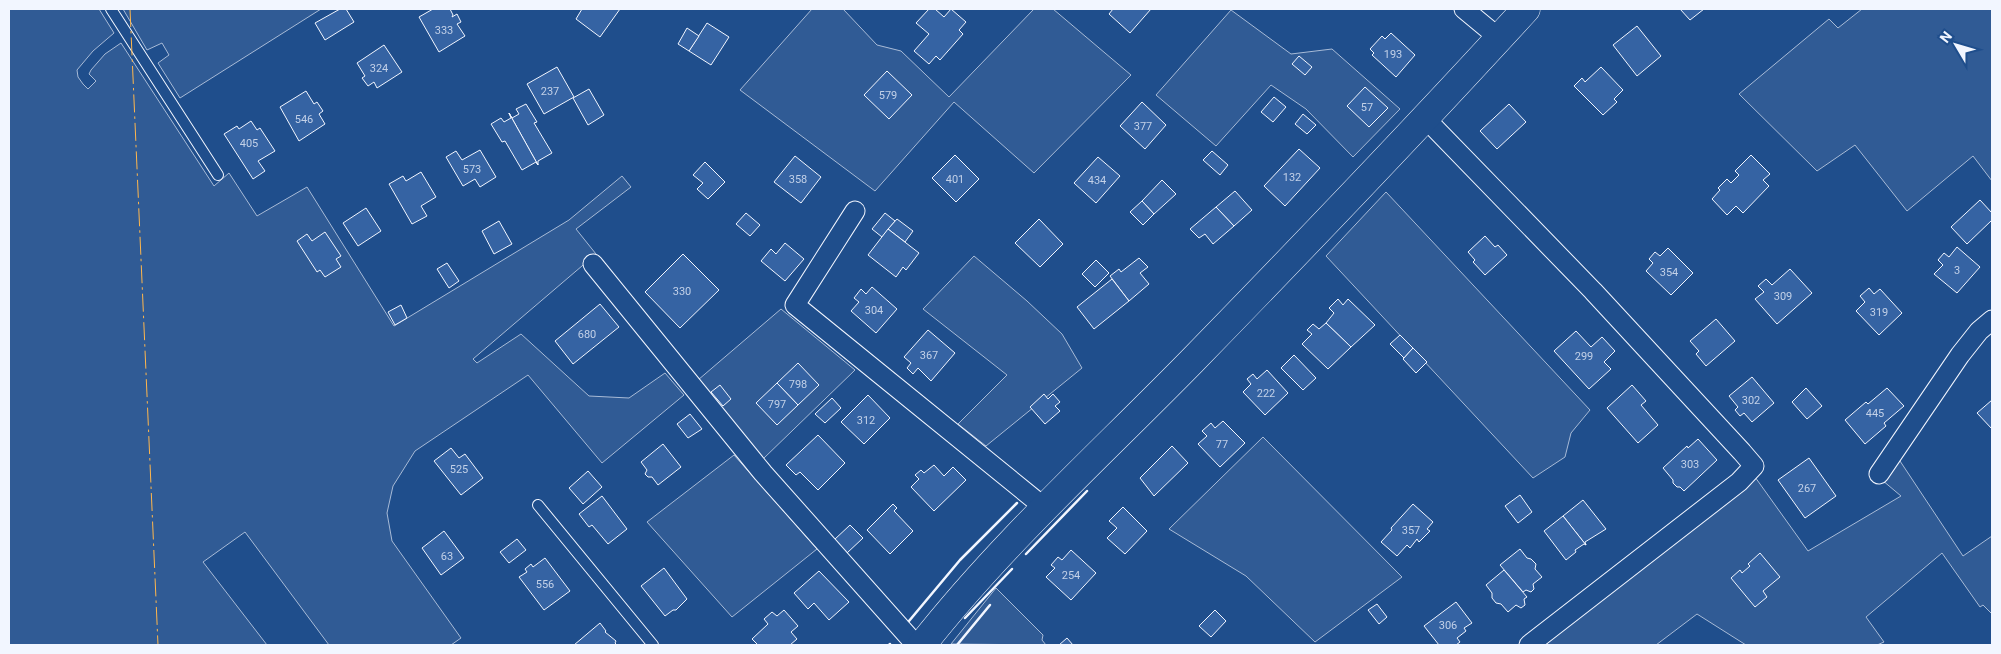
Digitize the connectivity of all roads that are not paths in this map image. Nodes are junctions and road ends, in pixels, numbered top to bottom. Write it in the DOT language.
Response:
graph roads {
  1 [pos="111,9"];
  2 [pos="1464,9"];
  3 [pos="1526,9"];
  4 [pos="1499,38"];
  5 [pos="1425,118"];
  6 [pos="218,175"];
  7 [pos="855,211"];
  8 [pos="593,264"];
  9 [pos="1992,320"];
  10 [pos="1880,474"];
  11 [pos="538,505"];
  12 [pos="1045,508"];
  13 [pos="653,645"];
  14 [pos="916,645"];
  15 [pos="922,645"];
  16 [pos="1528,645"];
  1 -- 6 [label="lane"];
  2 -- 4 [label="street"];
  3 -- 4 [label="street"];
  4 -- 5 [label="street"];
  5 -- 12 [label="street"];
  5 -- 16 [label="street"];
  7 -- 12 [label="street"];
  8 -- 14 [label="street"];
  9 -- 10 [label="street"];
  11 -- 13 [label="lane"];
  12 -- 15 [label="street"];
}
